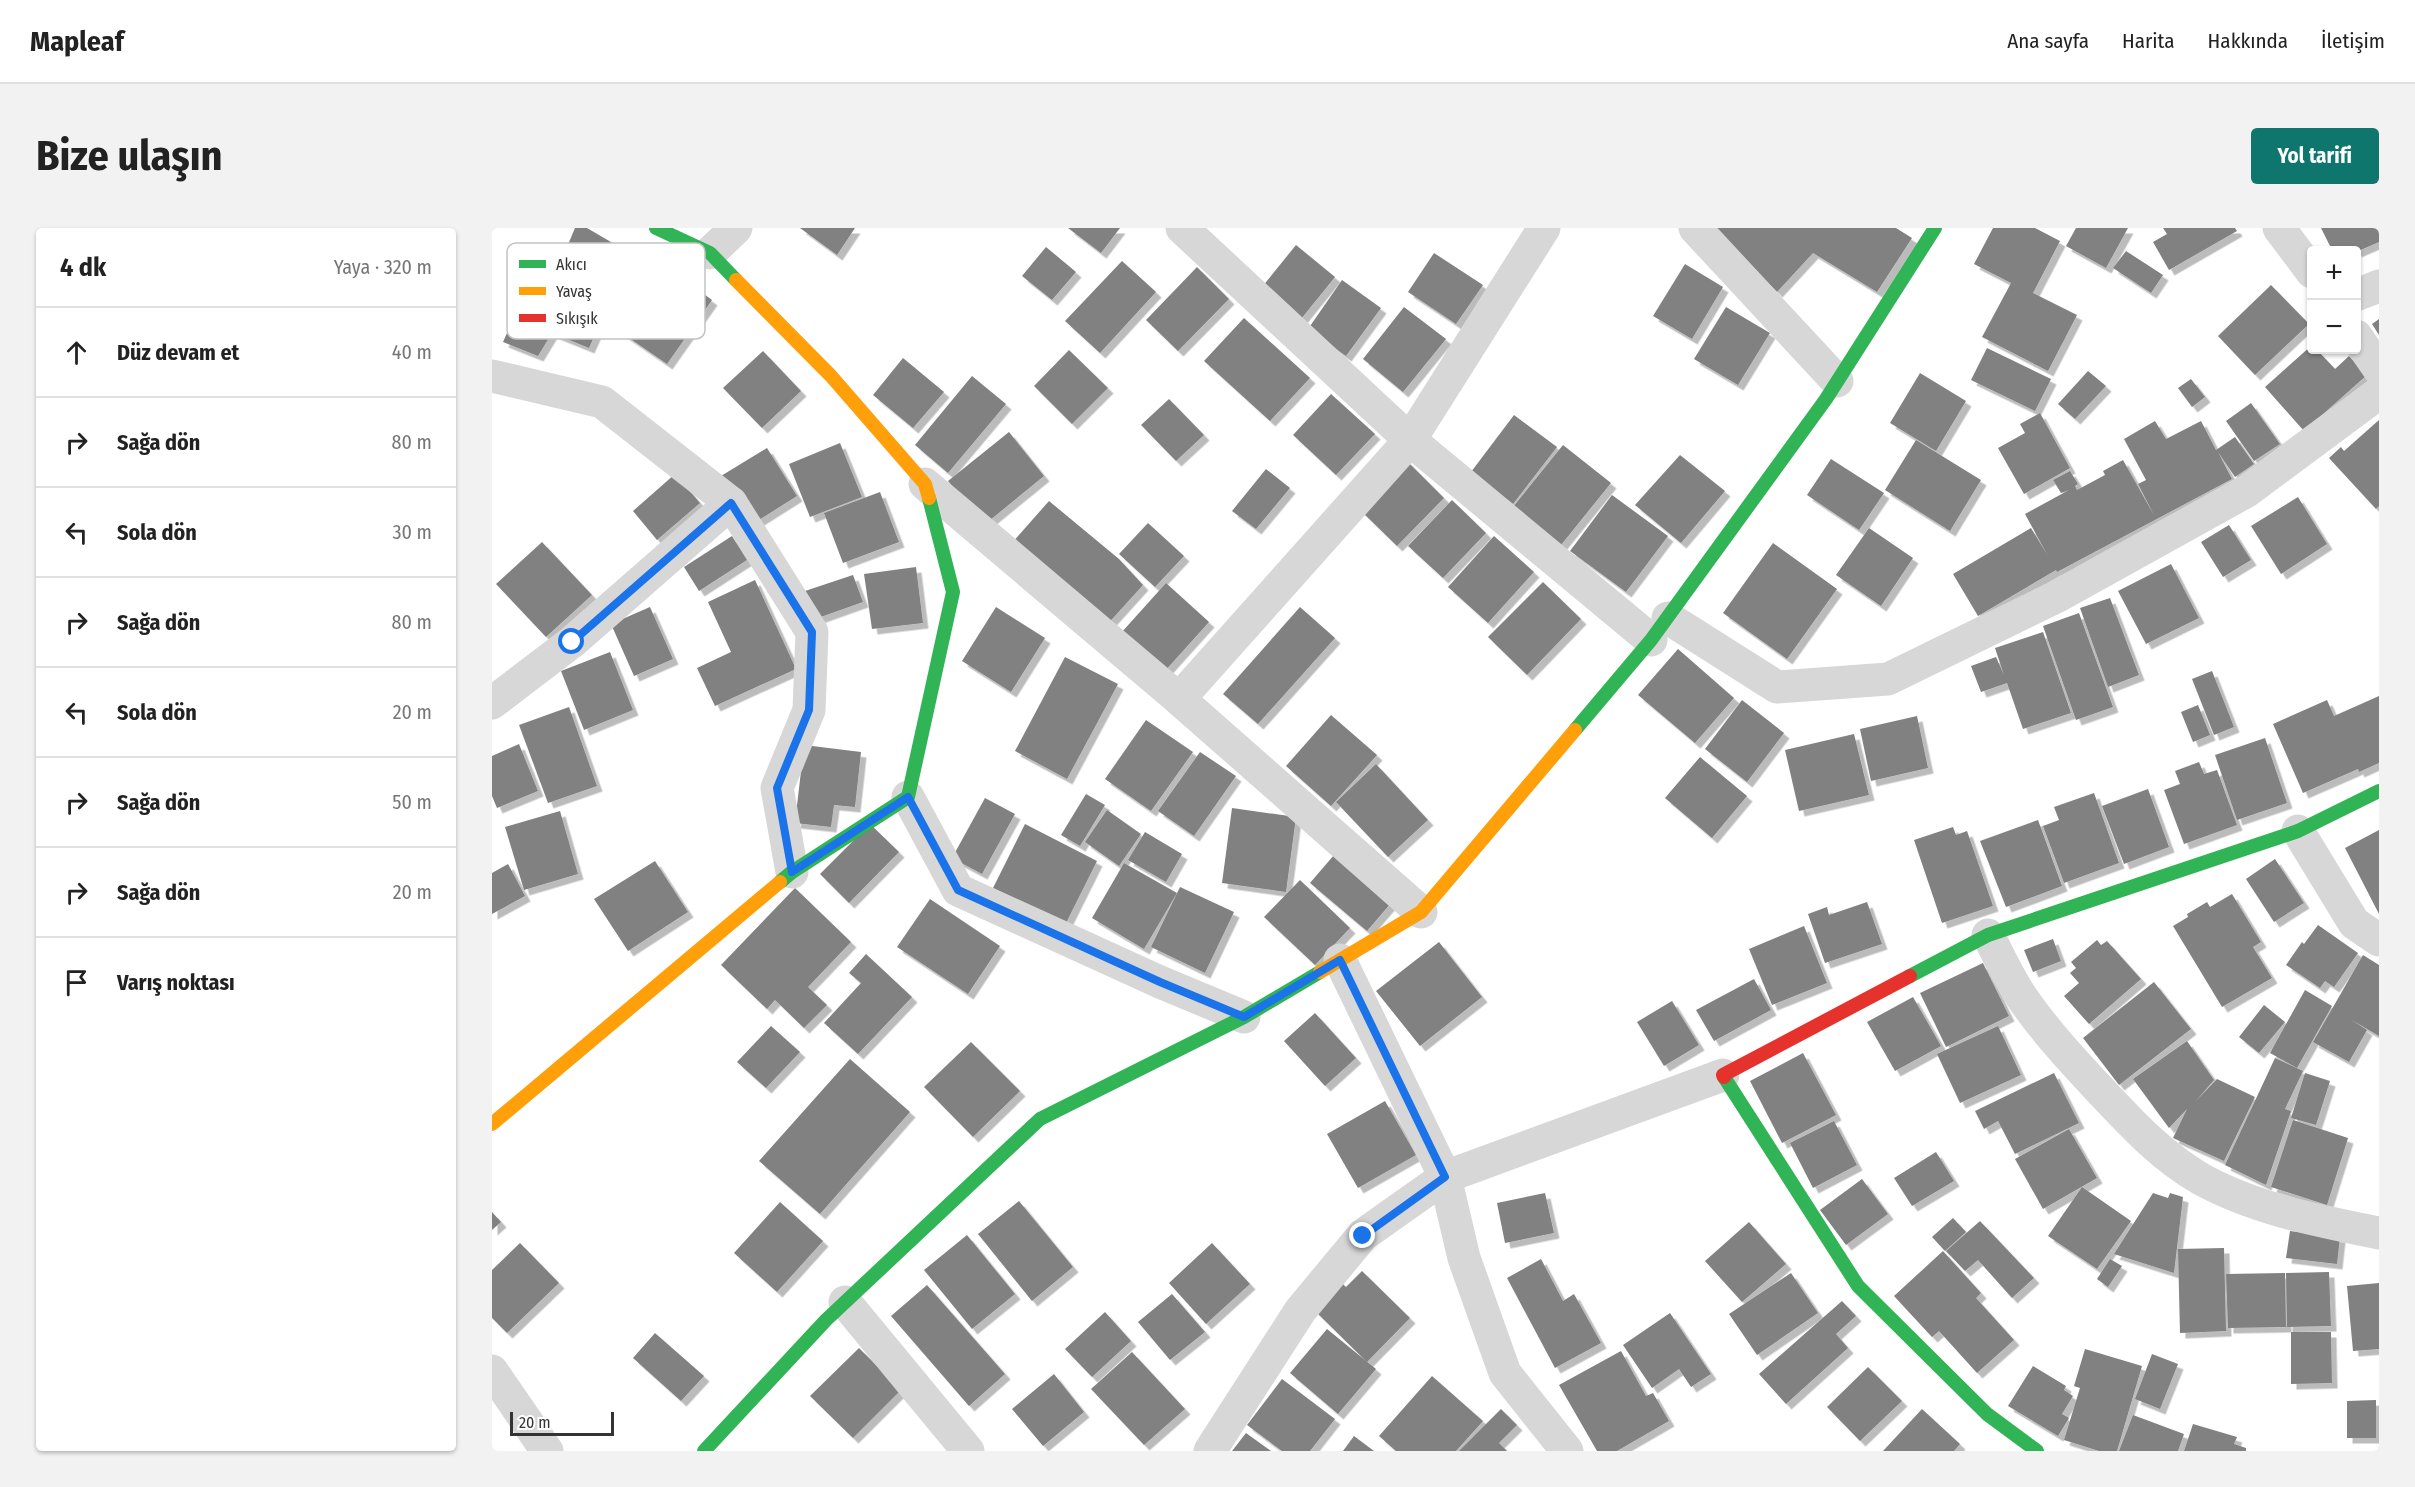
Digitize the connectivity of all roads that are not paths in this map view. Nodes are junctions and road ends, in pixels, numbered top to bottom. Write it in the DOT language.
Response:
graph roads {
  1 [pos="656,228"];
  2 [pos="736,228"];
  3 [pos="1182,228"];
  4 [pos="1544,228"];
  5 [pos="1695,228"];
  6 [pos="1935,228"];
  7 [pos="2279,228"];
  8 [pos="688,243"];
  9 [pos="705,251"];
  10 [pos="710,253"];
  11 [pos="2307,265"];
  12 [pos="2379,286"];
  13 [pos="2361,293"];
  14 [pos="2361,343"];
  15 [pos="2379,369"];
  16 [pos="492,376"];
  17 [pos="1837,381"];
  18 [pos="2379,393"];
  19 [pos="1410,440"];
  20 [pos="925,484"];
  21 [pos="731,503"];
  22 [pos="1659,629"];
  23 [pos="1179,699"];
  24 [pos="492,703"];
  25 [pos="2379,791"];
  26 [pos="908,797"];
  27 [pos="2298,831"];
  28 [pos="792,872"];
  29 [pos="1421,912"];
  30 [pos="1988,935"];
  31 [pos="2379,940"];
  32 [pos="1340,960"];
  33 [pos="1244,1017"];
  34 [pos="1723,1075"];
  35 [pos="492,1124"];
  36 [pos="1445,1177"];
  37 [pos="2379,1233"];
  38 [pos="845,1302"];
  39 [pos="492,1371"];
  40 [pos="547,1451"];
  41 [pos="704,1451"];
  42 [pos="968,1451"];
  43 [pos="1210,1451"];
  44 [pos="1567,1451"];
  45 [pos="2037,1451"];
  1 -- 8 [label="street"];
  2 -- 10 [label="street"];
  3 -- 19 [label="street"];
  4 -- 19 [label="street"];
  5 -- 17 [label="street"];
  6 -- 17 [label="street"];
  7 -- 11 [label="street"];
  9 -- 10 [label="street"];
  10 -- 20 [label="street"];
  12 -- 13 [label="street"];
  14 -- 15 [label="street"];
  16 -- 21 [label="street"];
  17 -- 22 [label="street"];
  18 -- 22 [label="street"];
  19 -- 22 [label="street"];
  19 -- 23 [label="street"];
  20 -- 23 [label="street"];
  20 -- 26 [label="street"];
  21 -- 24 [label="street"];
  21 -- 28 [label="street"];
  22 -- 29 [label="street"];
  23 -- 29 [label="street"];
  25 -- 27 [label="street"];
  26 -- 28 [label="street"];
  26 -- 33 [label="street"];
  27 -- 30 [label="street"];
  27 -- 31 [label="street"];
  28 -- 35 [label="street"];
  29 -- 32 [label="street"];
  30 -- 34 [label="street"];
  30 -- 37 [label="street"];
  32 -- 33 [label="street"];
  32 -- 36 [label="street"];
  33 -- 38 [label="street"];
  34 -- 36 [label="street"];
  34 -- 45 [label="street"];
  36 -- 43 [label="street"];
  36 -- 44 [label="street"];
  38 -- 41 [label="street"];
  38 -- 42 [label="street"];
  39 -- 40 [label="street"];
}
